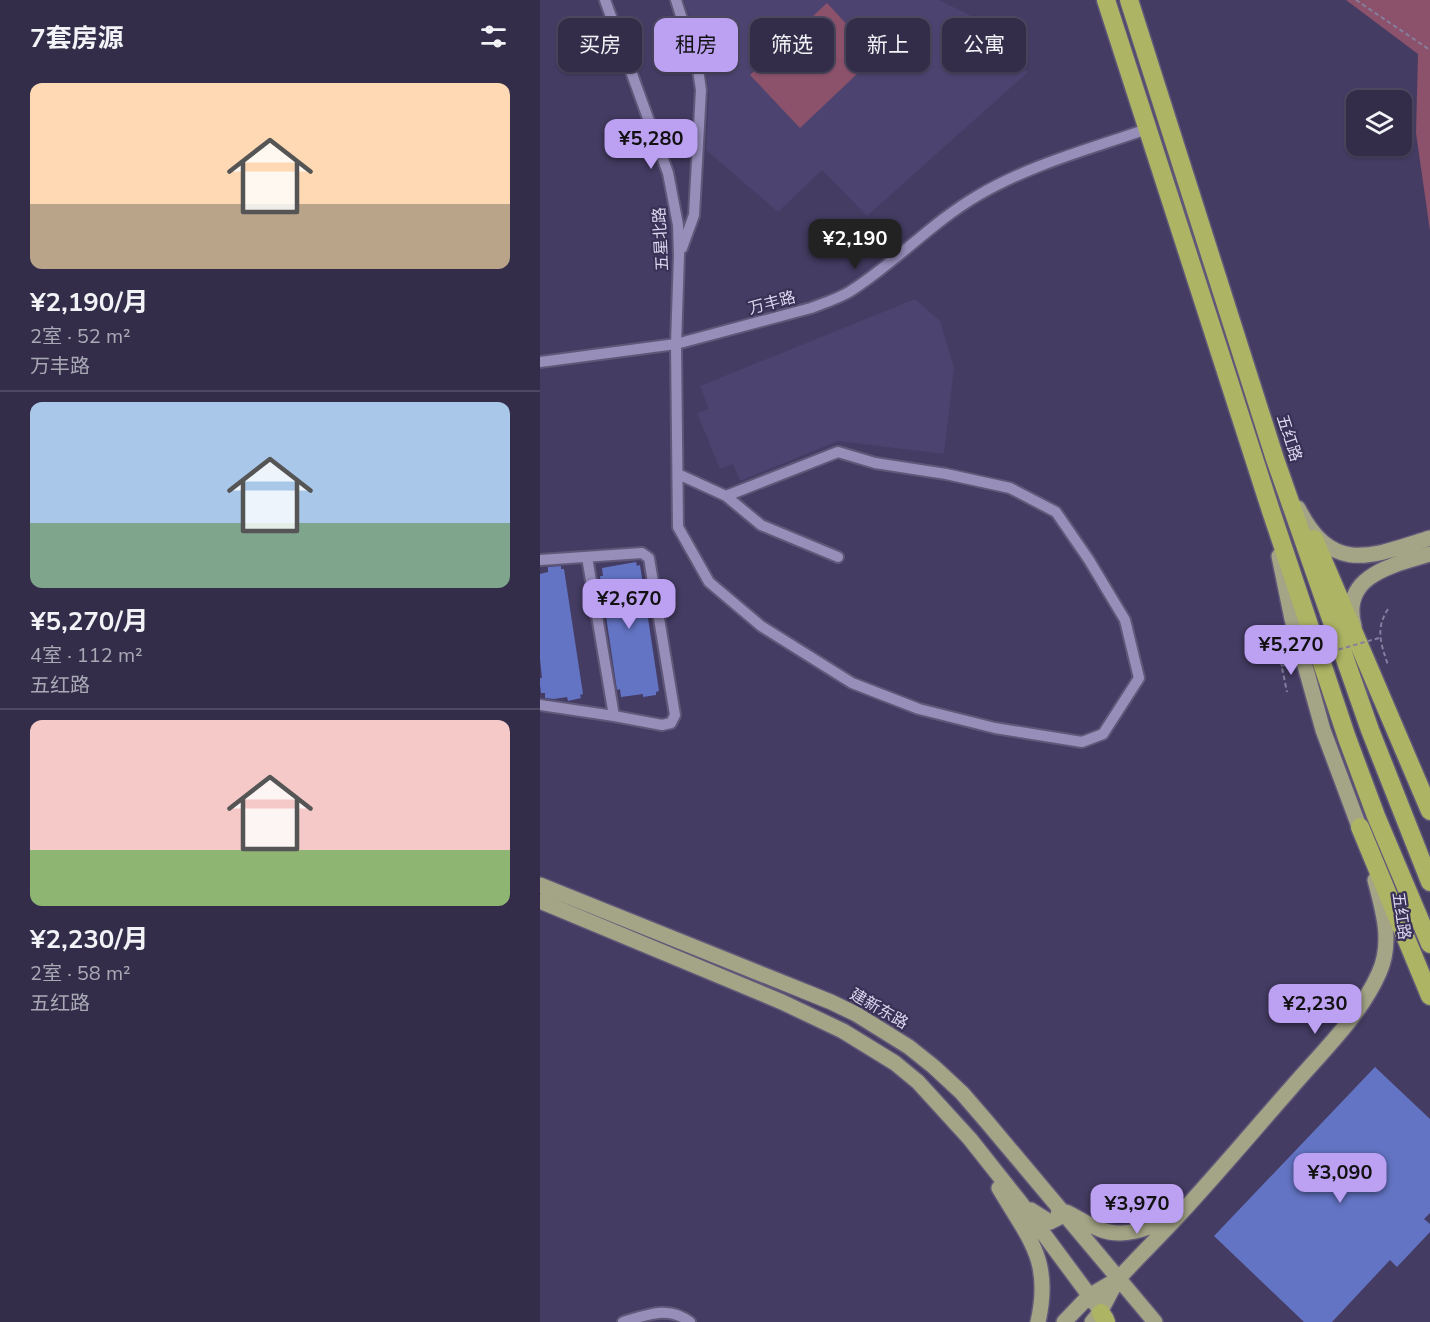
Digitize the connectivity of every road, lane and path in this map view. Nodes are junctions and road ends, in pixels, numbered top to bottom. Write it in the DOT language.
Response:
graph roads {
  1 [pos="605,0"];
  2 [pos="676,0"];
  3 [pos="1106,0"];
  4 [pos="1129,0"];
  5 [pos="1356,0"];
  6 [pos="1430,50"];
  7 [pos="1147,129"];
  8 [pos="679,255"];
  9 [pos="676,344"];
  10 [pos="540,362"];
  11 [pos="1275,459"];
  12 [pos="678,474"];
  13 [pos="726,496"];
  14 [pos="1271,511"];
  15 [pos="1311,531"];
  16 [pos="1430,538"];
  17 [pos="1430,554"];
  18 [pos="587,557"];
  19 [pos="838,557"];
  20 [pos="540,560"];
  21 [pos="1388,609"];
  22 [pos="1379,638"];
  23 [pos="1276,639"];
  24 [pos="1360,648"];
  25 [pos="1388,665"];
  26 [pos="1281,666"];
  27 [pos="1287,692"];
  28 [pos="540,705"];
  29 [pos="614,716"];
  30 [pos="1430,811"];
  31 [pos="1360,827"];
  32 [pos="1430,882"];
  33 [pos="540,885"];
  34 [pos="540,902"];
  35 [pos="1430,944"];
  36 [pos="1430,996"];
  37 [pos="970,1139"];
  38 [pos="1020,1202"];
  39 [pos="1059,1208"];
  40 [pos="1181,1213"];
  41 [pos="1118,1279"];
  42 [pos="1089,1296"];
  43 [pos="1101,1320"];
  44 [pos="623,1322"];
  45 [pos="690,1322"];
  46 [pos="1038,1322"];
  47 [pos="1058,1322"];
  48 [pos="1064,1322"];
  49 [pos="1155,1322"];
  1 -- 8 [label="street, 五星北路"];
  2 -- 8 [label="street"];
  3 -- 7 [label="highway, 五红路"];
  4 -- 11 [label="highway, 五红路"];
  5 -- 6 [label="path"];
  7 -- 9 [label="street, 万丰路"];
  7 -- 14 [label="highway, 五红路"];
  8 -- 9 [label="street, 五星北路"];
  9 -- 10 [label="street, 万丰路"];
  9 -- 12 [label="street, 五星北路"];
  11 -- 15 [label="main road"];
  11 -- 32 [label="highway, 五红路"];
  12 -- 13 [label="street"];
  12 -- 13 [label="street, 五星北路"];
  13 -- 19 [label="street"];
  14 -- 31 [label="main road, 五红路"];
  14 -- 35 [label="highway, 五红路"];
  15 -- 16 [label="main road"];
  15 -- 24 [label="highway"];
  17 -- 24 [label="main road"];
  18 -- 20 [label="street"];
  18 -- 29 [label="street"];
  18 -- 29 [label="street"];
  21 -- 22 [label="path"];
  22 -- 25 [label="path"];
  22 -- 26 [label="path, bridge"];
  23 -- 26 [label="path"];
  24 -- 30 [label="highway"];
  26 -- 27 [label="path"];
  28 -- 29 [label="street"];
  31 -- 36 [label="highway"];
  31 -- 40 [label="main road, 五红路"];
  33 -- 39 [label="main road, 建新东路"];
  34 -- 37 [label="main road"];
  37 -- 38 [label="main road"];
  37 -- 46 [label="main road"];
  38 -- 39 [label="main road"];
  38 -- 42 [label="main road"];
  39 -- 40 [label="main road"];
  39 -- 41 [label="main road, 建新东路"];
  40 -- 41 [label="main road, 五红路"];
  41 -- 42 [label="main road"];
  41 -- 43 [label="main road"];
  41 -- 49 [label="main road, 建新东路"];
  42 -- 43 [label="main road"];
  42 -- 47 [label="street"];
  42 -- 48 [label="main road"];
  44 -- 45 [label="street"];
}
